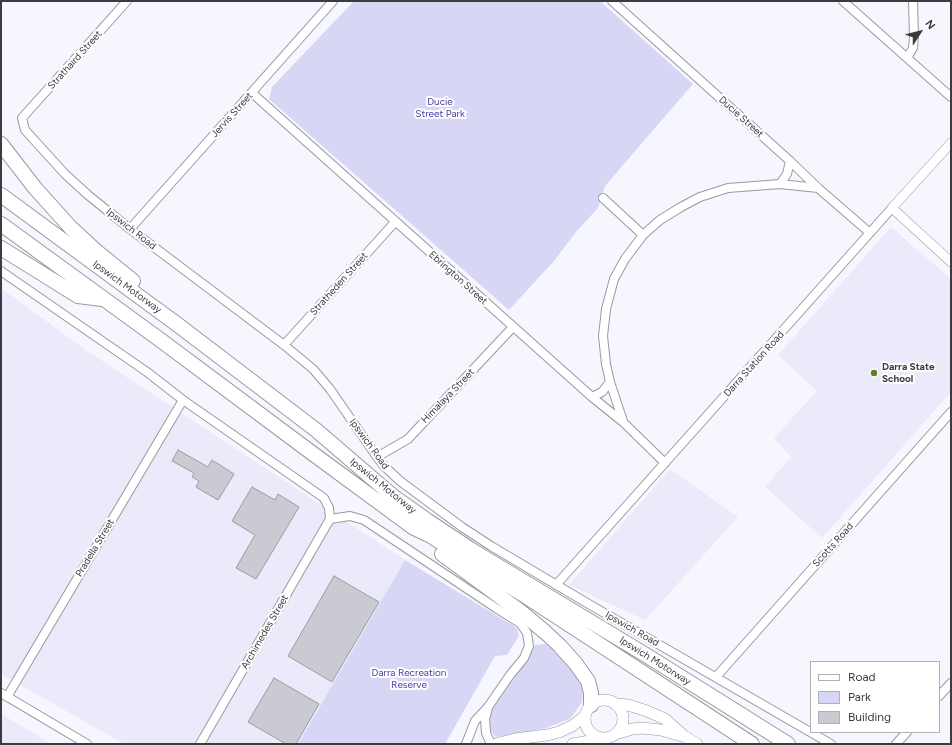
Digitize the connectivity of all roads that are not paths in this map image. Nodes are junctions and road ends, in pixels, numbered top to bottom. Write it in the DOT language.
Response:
graph roads {
  1 [pos="127,1"];
  2 [pos="333,1"];
  3 [pos="612,1"];
  4 [pos="843,1"];
  5 [pos="913,1"];
  6 [pos="907,58"];
  7 [pos="252,93"];
  8 [pos="951,97"];
  9 [pos="22,118"];
  10 [pos="951,143"];
  11 [pos="1,144"];
  12 [pos="790,160"];
  13 [pos="780,184"];
  14 [pos="818,188"];
  15 [pos="1,195"];
  16 [pos="603,198"];
  17 [pos="892,208"];
  18 [pos="395,222"];
  19 [pos="1,224"];
  20 [pos="130,230"];
  21 [pos="870,234"];
  22 [pos="643,235"];
  23 [pos="1,248"];
  24 [pos="951,262"];
  25 [pos="1,271"];
  26 [pos="104,300"];
  27 [pos="178,325"];
  28 [pos="513,328"];
  29 [pos="284,345"];
  30 [pos="610,382"];
  31 [pos="592,397"];
  32 [pos="183,400"];
  33 [pos="951,412"];
  34 [pos="623,422"];
  35 [pos="377,457"];
  36 [pos="665,463"];
  37 [pos="330,519"];
  38 [pos="414,528"];
  39 [pos="556,585"];
  40 [pos="716,677"];
  41 [pos="951,683"];
  42 [pos="4,695"];
  43 [pos="940,695"];
  44 [pos="616,704"];
  45 [pos="488,708"];
  46 [pos="588,710"];
  47 [pos="810,732"];
  48 [pos="618,733"];
  49 [pos="812,733"];
  50 [pos="906,733"];
  51 [pos="684,736"];
  52 [pos="602,739"];
  53 [pos="87,744"];
  54 [pos="200,744"];
  55 [pos="466,744"];
  56 [pos="491,744"];
  57 [pos="496,744"];
  58 [pos="573,744"];
  59 [pos="698,744"];
  60 [pos="752,744"];
  61 [pos="788,744"];
  62 [pos="831,744"];
  63 [pos="896,744"];
  1 -- 9 [label="street, Strathaird Street"];
  2 -- 7 [label="street, Jervis Street"];
  3 -- 12 [label="street, Ducie Street"];
  4 -- 6 [label="street"];
  5 -- 6 [label="street"];
  6 -- 8 [label="street"];
  7 -- 18 [label="street, Ebrington Street"];
  7 -- 20 [label="street, Jervis Street"];
  9 -- 20 [label="street, Ipswich Road"];
  10 -- 17 [label="street, Darra Station Road"];
  11 -- 27 [label="highway"];
  12 -- 13 [label="street"];
  12 -- 14 [label="street, Ducie Street"];
  13 -- 14 [label="street"];
  13 -- 22 [label="street"];
  14 -- 21 [label="street, Ducie Street"];
  15 -- 27 [label="highway, Ipswich Motorway"];
  16 -- 22 [label="street"];
  17 -- 21 [label="street, Darra Station Road"];
  17 -- 24 [label="street"];
  18 -- 28 [label="street, Ebrington Street"];
  18 -- 29 [label="street, Stratheden Street"];
  19 -- 26 [label="highway, Ipswich Motorway"];
  20 -- 29 [label="street, Ipswich Road"];
  21 -- 36 [label="street, Darra Station Road"];
  22 -- 30 [label="street"];
  23 -- 26 [label="highway"];
  25 -- 32 [label="street"];
  26 -- 38 [label="highway, Ipswich Motorway"];
  27 -- 61 [label="highway, Ipswich Motorway"];
  28 -- 31 [label="street, Ebrington Street"];
  28 -- 35 [label="street, Himalaya Street"];
  29 -- 35 [label="street, Ipswich Road"];
  30 -- 31 [label="street"];
  30 -- 34 [label="street"];
  31 -- 34 [label="street, Ebrington Street"];
  32 -- 37 [label="street"];
  32 -- 42 [label="street, Pradella Street"];
  33 -- 40 [label="street, Scotts Road"];
  34 -- 36 [label="street, Ebrington Street"];
  35 -- 39 [label="street, Ipswich Road"];
  36 -- 39 [label="street, Darra Station Road"];
  37 -- 45 [label="street"];
  37 -- 54 [label="street, Archimedes Street"];
  38 -- 46 [label="highway"];
  38 -- 60 [label="highway, Ipswich Motorway"];
  39 -- 40 [label="street, Ipswich Road"];
  40 -- 47 [label="street, Ipswich Road"];
  41 -- 43 [label="street"];
  42 -- 53 [label="street"];
  44 -- 46 [label="main road"];
  44 -- 48 [label="main road"];
  44 -- 51 [label="main road"];
  45 -- 55 [label="street"];
  45 -- 56 [label="street"];
  46 -- 52 [label="main road"];
  46 -- 57 [label="main road"];
  48 -- 51 [label="main road"];
  48 -- 52 [label="main road"];
  49 -- 62 [label="street, Ipswich Road"];
  50 -- 63 [label="street"];
  51 -- 59 [label="main road"];
  52 -- 58 [label="main road"];
}
